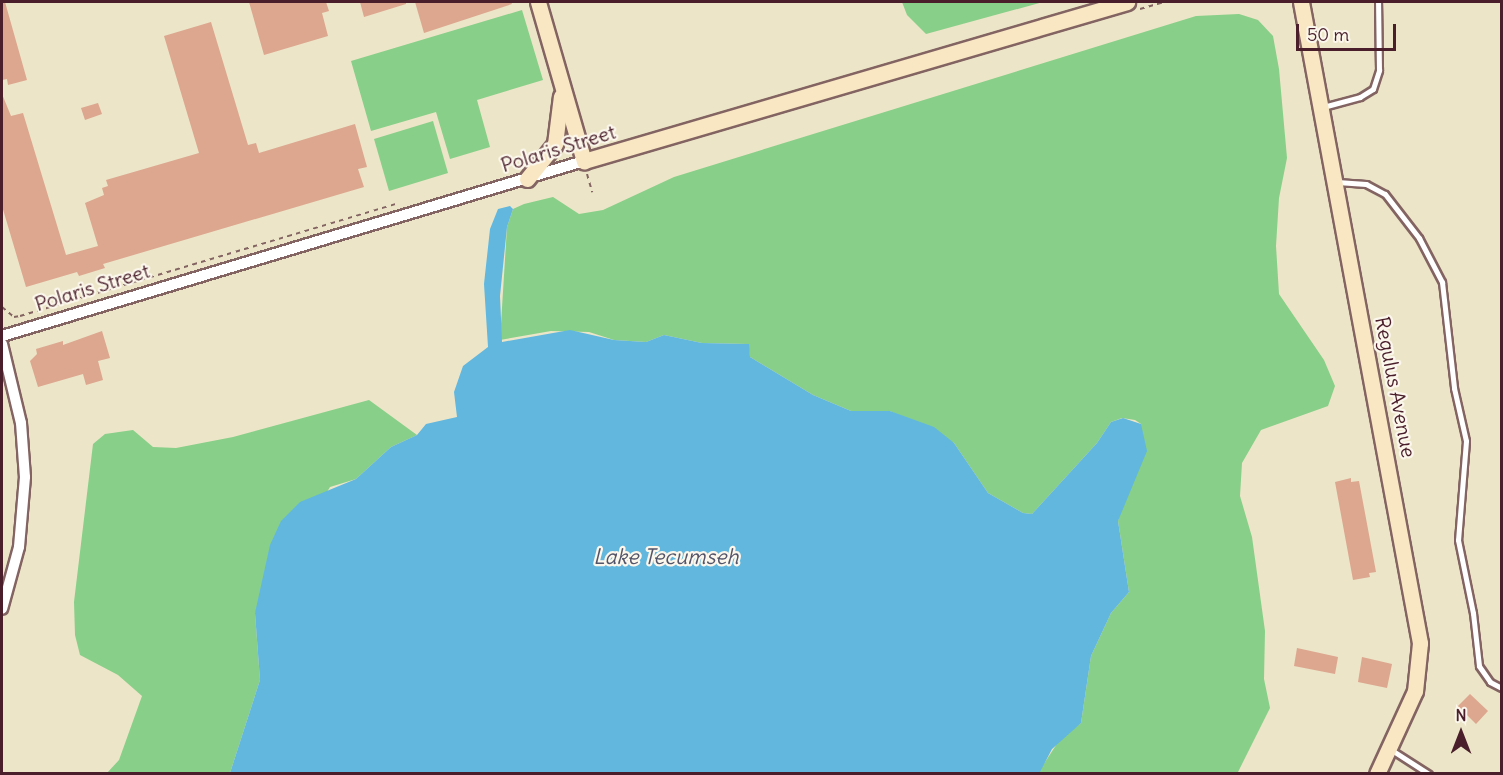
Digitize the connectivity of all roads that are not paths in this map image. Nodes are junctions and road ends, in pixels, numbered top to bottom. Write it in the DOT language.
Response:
graph roads {
  1 [pos="538,2"];
  2 [pos="1127,2"];
  3 [pos="1301,2"];
  4 [pos="1377,2"];
  5 [pos="561,81"];
  6 [pos="1321,107"];
  7 [pos="584,161"];
  8 [pos="526,179"];
  9 [pos="1335,182"];
  10 [pos="2,336"];
  11 [pos="2,344"];
  12 [pos="2,609"];
  13 [pos="1502,688"];
  14 [pos="1390,749"];
  15 [pos="1377,774"];
  16 [pos="1429,774"];
  1 -- 5 [label="street"];
  2 -- 7 [label="street, Polaris Street"];
  3 -- 6 [label="street, Regulus Avenue"];
  4 -- 6 [label="lane"];
  5 -- 7 [label="street"];
  5 -- 8 [label="street"];
  6 -- 9 [label="street, Regulus Avenue"];
  7 -- 8 [label="street, Polaris Street"];
  8 -- 10 [label="street, Polaris Street"];
  9 -- 13 [label="lane"];
  9 -- 14 [label="street, Regulus Avenue"];
  11 -- 12 [label="street"];
  14 -- 15 [label="street, Regulus Avenue"];
  14 -- 16 [label="lane"];
}
